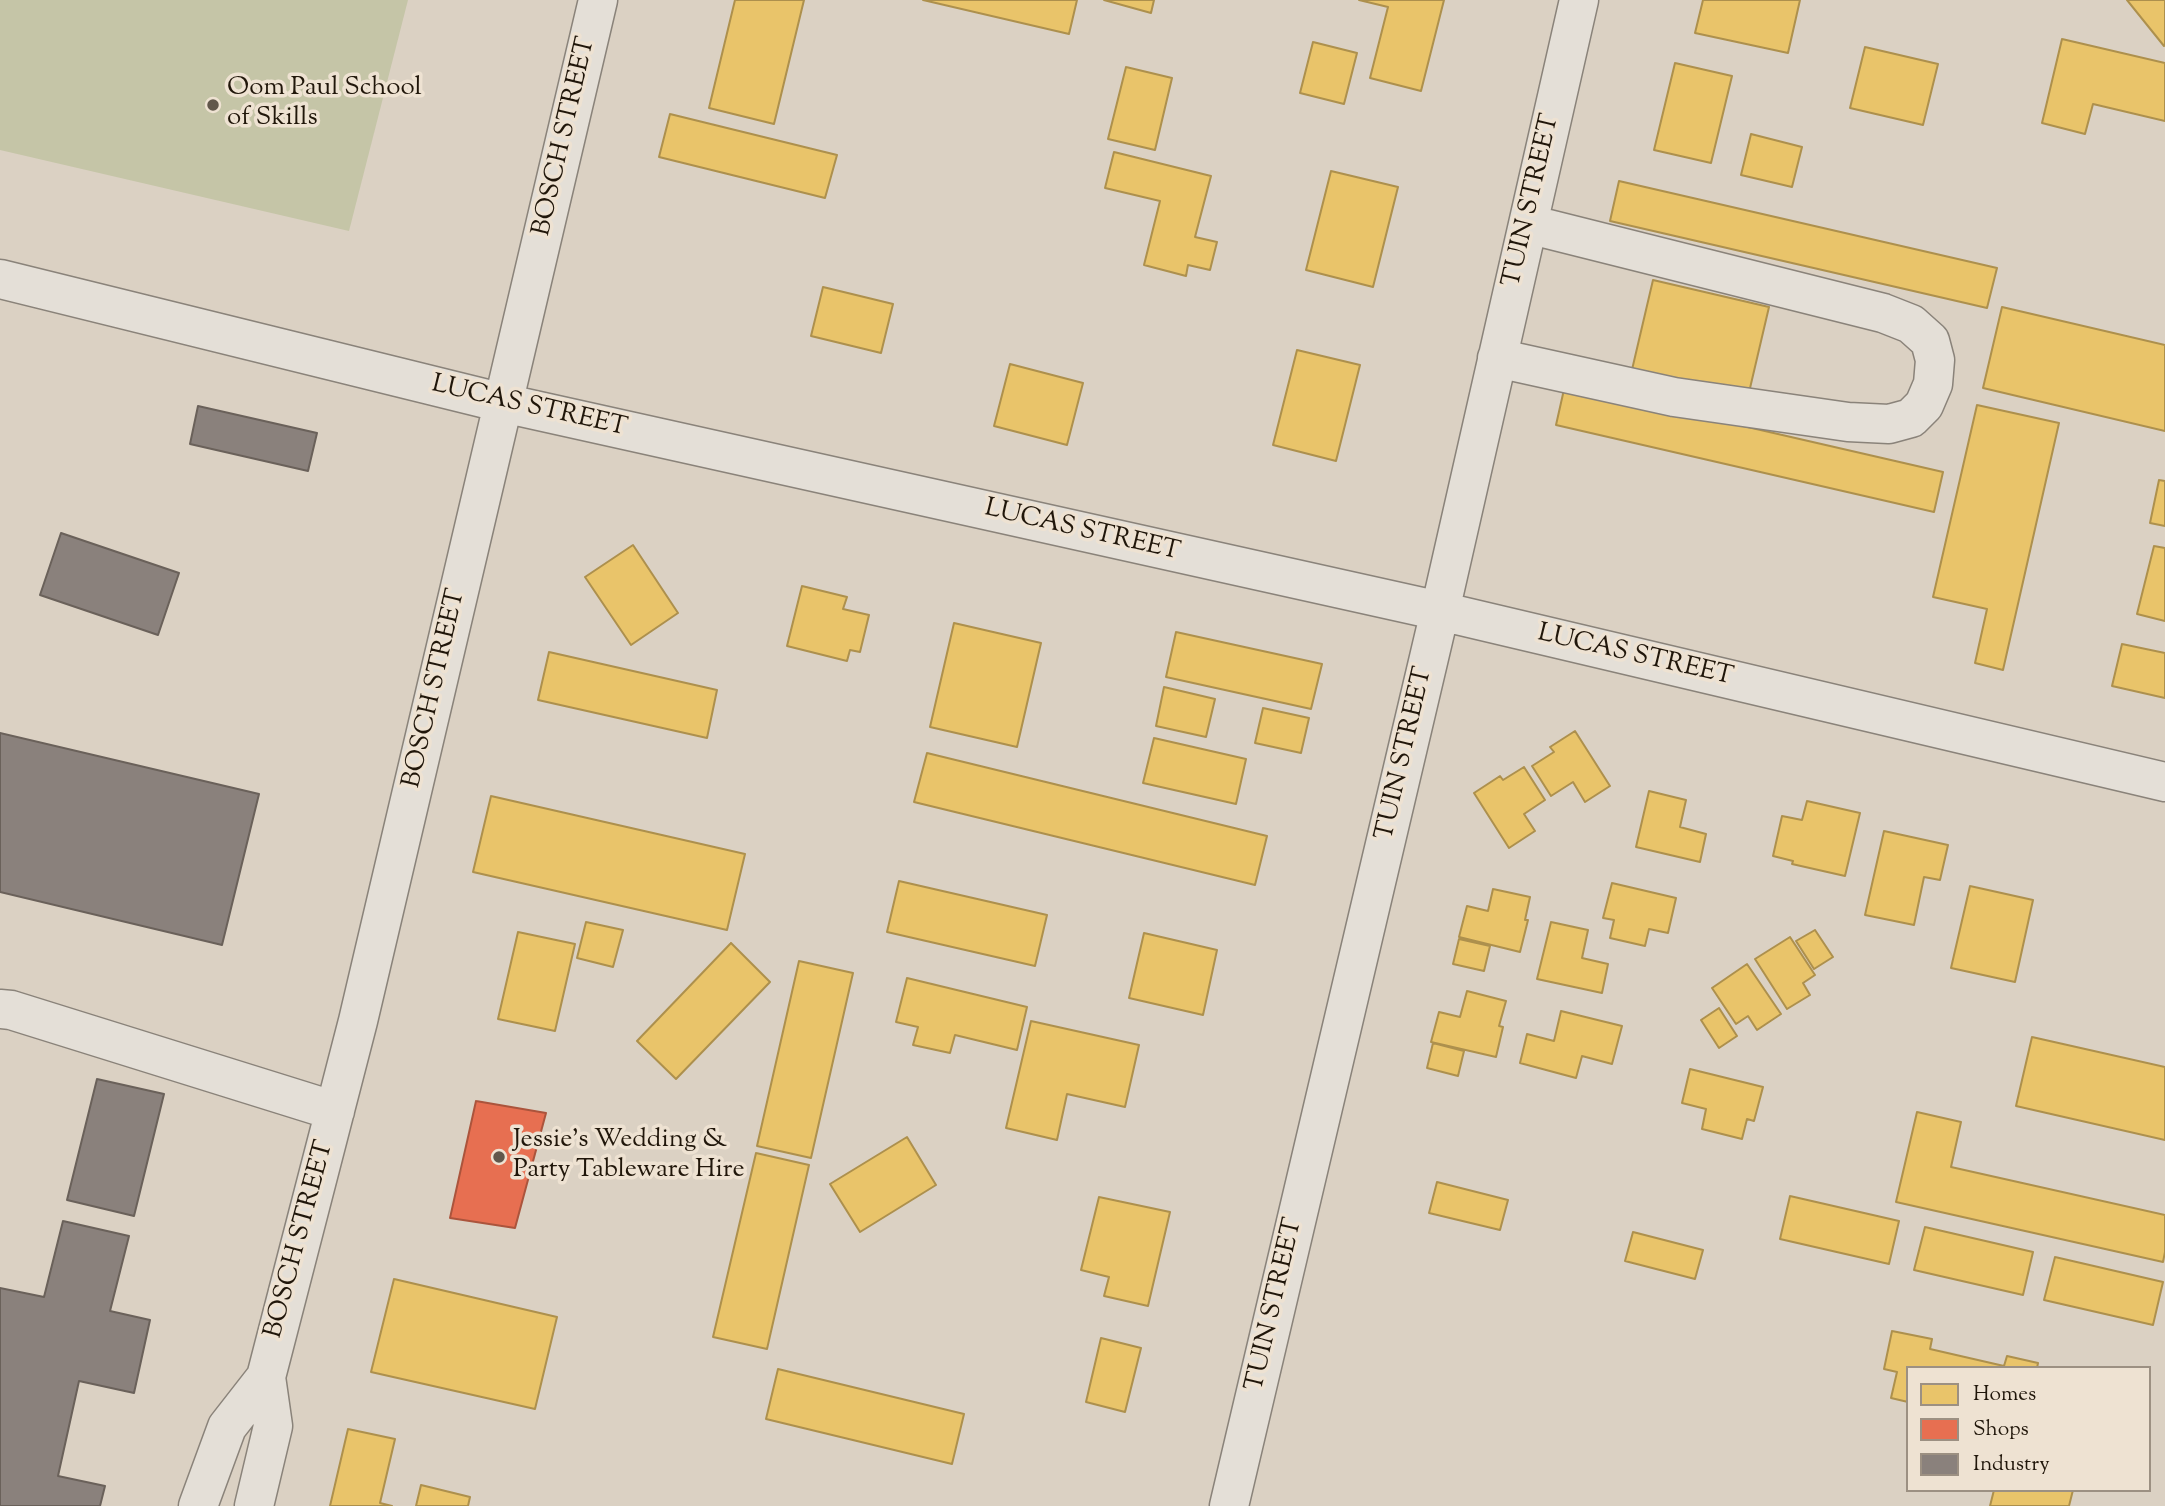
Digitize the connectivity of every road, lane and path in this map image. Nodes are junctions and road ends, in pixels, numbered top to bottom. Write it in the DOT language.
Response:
graph roads {
  1 [pos="598,0"];
  2 [pos="1579,0"];
  3 [pos="1528,225"];
  4 [pos="0,279"];
  5 [pos="1497,358"];
  6 [pos="503,403"];
  7 [pos="1440,611"];
  8 [pos="2165,782"];
  9 [pos="0,1009"];
  10 [pos="335,1111"];
  11 [pos="265,1377"];
  12 [pos="198,1506"];
  13 [pos="254,1506"];
  14 [pos="1229,1506"];
  1 -- 6 [label="street, BOSCH STREET"];
  2 -- 3 [label="street, TUIN STREET"];
  3 -- 5 [label="street, TUIN STREET"];
  3 -- 5 [label="street"];
  4 -- 6 [label="street, LUCAS STREET"];
  5 -- 7 [label="street, TUIN STREET"];
  6 -- 7 [label="street, LUCAS STREET"];
  6 -- 10 [label="street, BOSCH STREET"];
  7 -- 8 [label="street, LUCAS STREET"];
  7 -- 14 [label="street, TUIN STREET"];
  9 -- 10 [label="street"];
  10 -- 11 [label="street, BOSCH STREET"];
  11 -- 12 [label="street, BOSCH STREET"];
  11 -- 13 [label="street, BOSCH STREET"];
}
